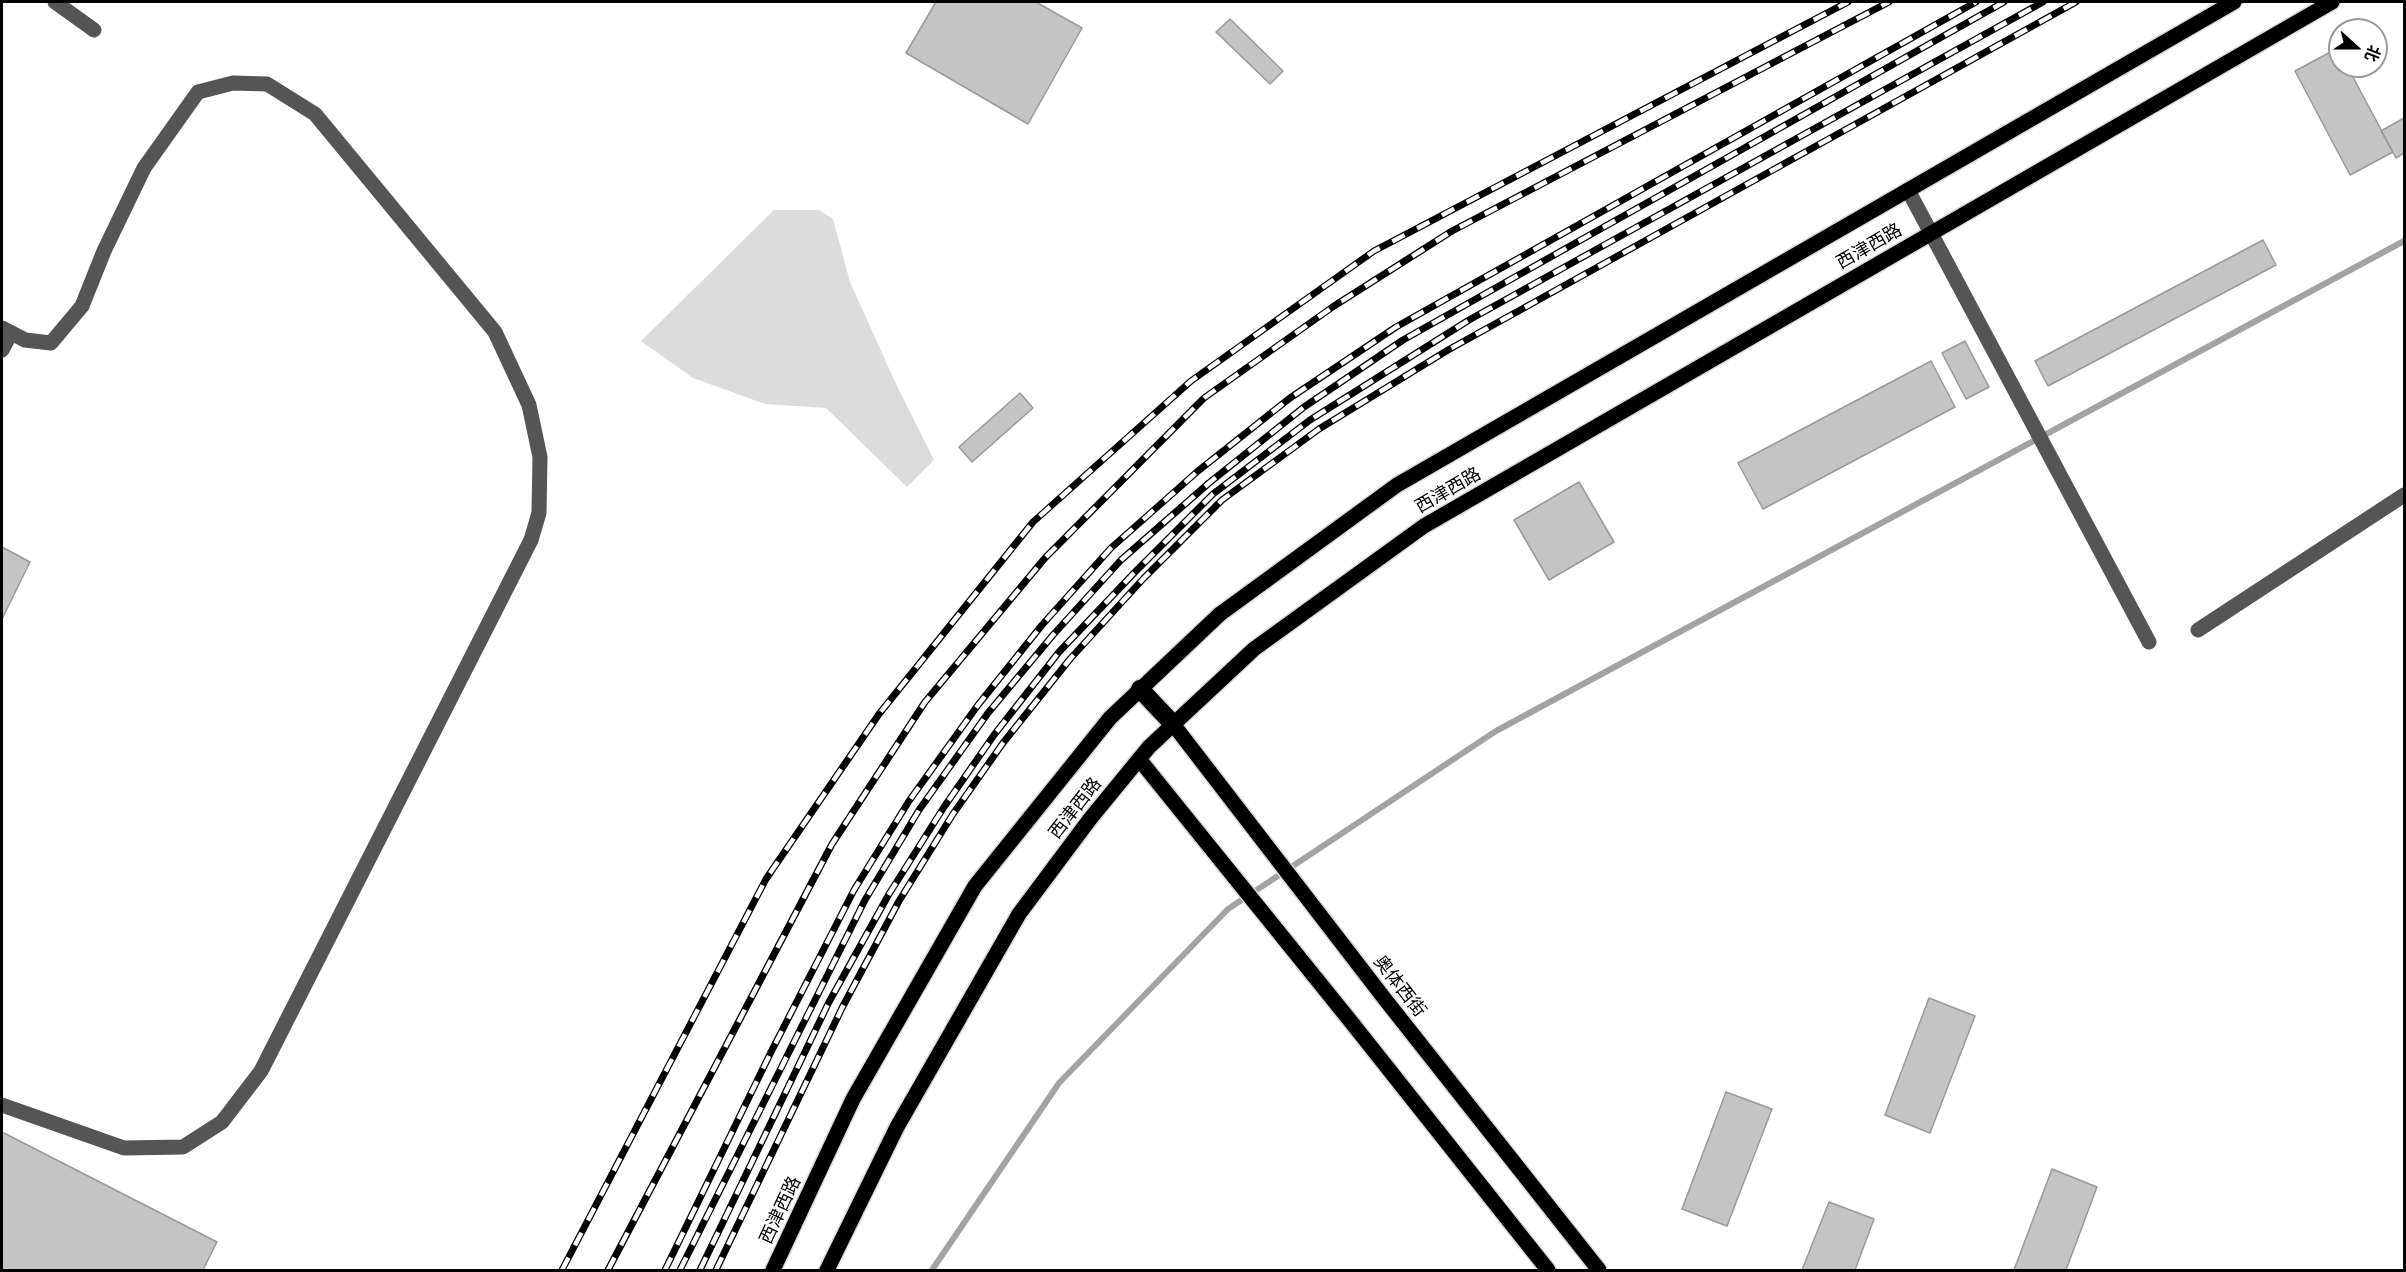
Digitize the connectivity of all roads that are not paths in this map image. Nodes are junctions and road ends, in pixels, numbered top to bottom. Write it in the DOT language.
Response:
graph roads {
  1 [pos="55,2"];
  2 [pos="2234,2"];
  3 [pos="2332,2"];
  4 [pos="94,30"];
  5 [pos="1908,190"];
  6 [pos="1931,232"];
  7 [pos="6,330"];
  8 [pos="2,350"];
  9 [pos="2404,495"];
  10 [pos="2198,630"];
  11 [pos="2149,642"];
  12 [pos="1140,689"];
  13 [pos="1173,724"];
  14 [pos="1139,759"];
  15 [pos="2,1105"];
  16 [pos="773,1270"];
  17 [pos="827,1270"];
  18 [pos="1548,1270"];
  19 [pos="1599,1270"];
  1 -- 4 [label="street"];
  2 -- 5 [label="main road, 西津西路"];
  3 -- 6 [label="main road, 西津西路"];
  5 -- 6 [label="street"];
  5 -- 12 [label="main road, 西津西路"];
  6 -- 11 [label="street"];
  6 -- 13 [label="main road, 西津西路"];
  7 -- 8 [label="street"];
  7 -- 15 [label="street"];
  9 -- 10 [label="street"];
  12 -- 13 [label="highway"];
  12 -- 16 [label="main road, 西津西路"];
  13 -- 14 [label="main road, 西津西路"];
  13 -- 19 [label="main road, 奥体西街"];
  14 -- 17 [label="main road, 西津西路"];
  14 -- 18 [label="main road"];
}
